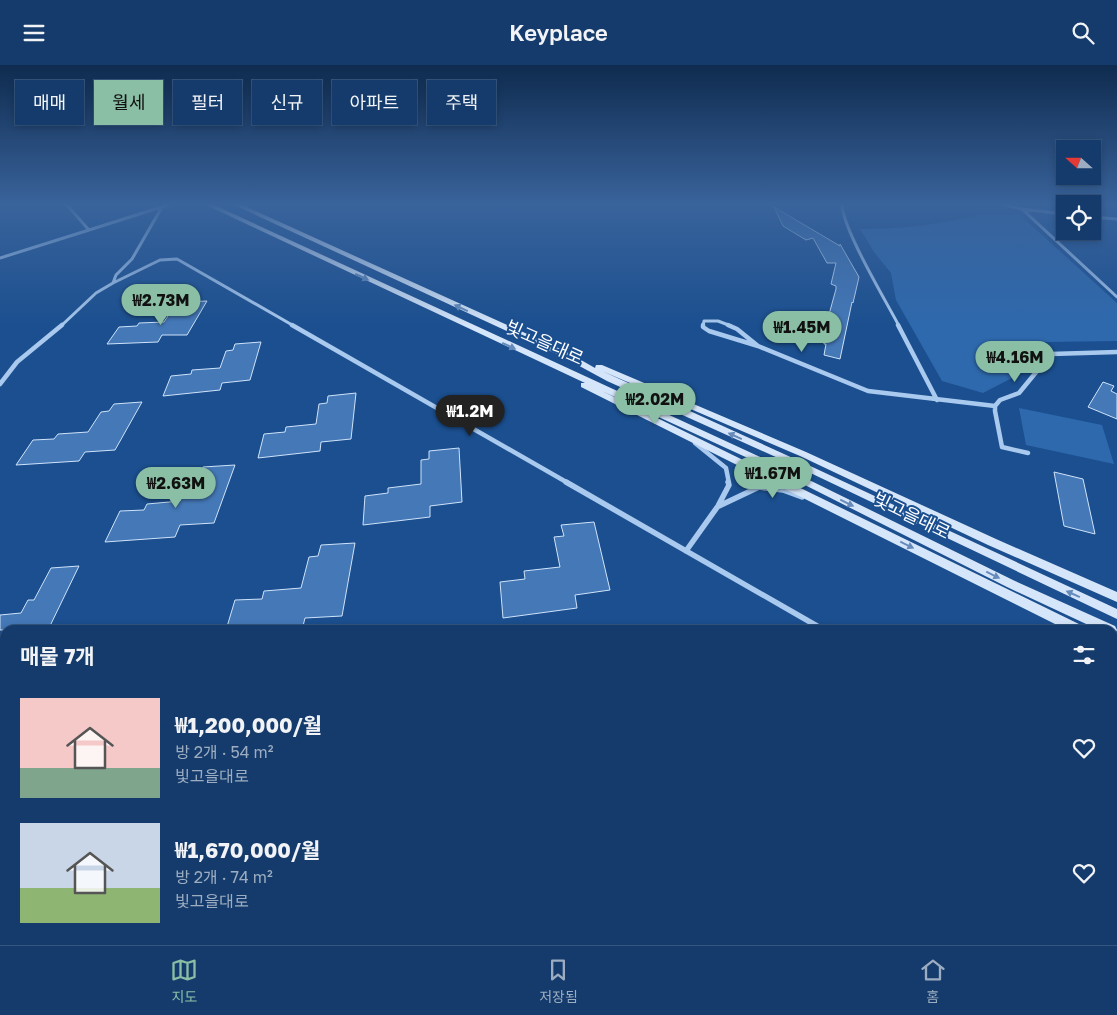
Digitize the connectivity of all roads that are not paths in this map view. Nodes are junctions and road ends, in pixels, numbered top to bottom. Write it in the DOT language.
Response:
graph roads {
  1 [pos="41,245"];
  2 [pos="140,245"];
  3 [pos="295,245"];
  4 [pos="325,245"];
  5 [pos="857,245"];
  6 [pos="1061,245"];
  7 [pos="0,258"];
  8 [pos="112,283"];
  9 [pos="1117,297"];
  10 [pos="758,346"];
  11 [pos="1117,352"];
  12 [pos="564,354"];
  13 [pos="551,365"];
  14 [pos="0,384"];
  15 [pos="937,400"];
  16 [pos="995,406"];
  17 [pos="689,438"];
  18 [pos="1028,453"];
  19 [pos="718,506"];
  20 [pos="828,506"];
  21 [pos="686,551"];
  22 [pos="1117,597"];
  23 [pos="1117,614"];
  24 [pos="815,625"];
  25 [pos="1068,625"];
  26 [pos="1101,625"];
  1 -- 7 [label="street"];
  2 -- 8 [label="street"];
  3 -- 13 [label="main road, 빛고을대로, one-way"];
  12 -- 4 [label="main road, 빛고을대로, one-way"];
  5 -- 15 [label="street"];
  6 -- 9 [label="street"];
  8 -- 14 [label="street"];
  8 -- 21 [label="street"];
  10 -- 10 [label="street"];
  10 -- 15 [label="street"];
  11 -- 16 [label="street"];
  12 -- 22 [label="main road"];
  23 -- 12 [label="main road, 빛고을대로, one-way"];
  13 -- 17 [label="main road"];
  13 -- 26 [label="main road, 빛고을대로, one-way"];
  15 -- 16 [label="street"];
  16 -- 18 [label="street"];
  17 -- 19 [label="street"];
  17 -- 20 [label="main road"];
  19 -- 20 [label="street"];
  19 -- 21 [label="street"];
  20 -- 25 [label="main road, one-way"];
  21 -- 24 [label="street"];
}
